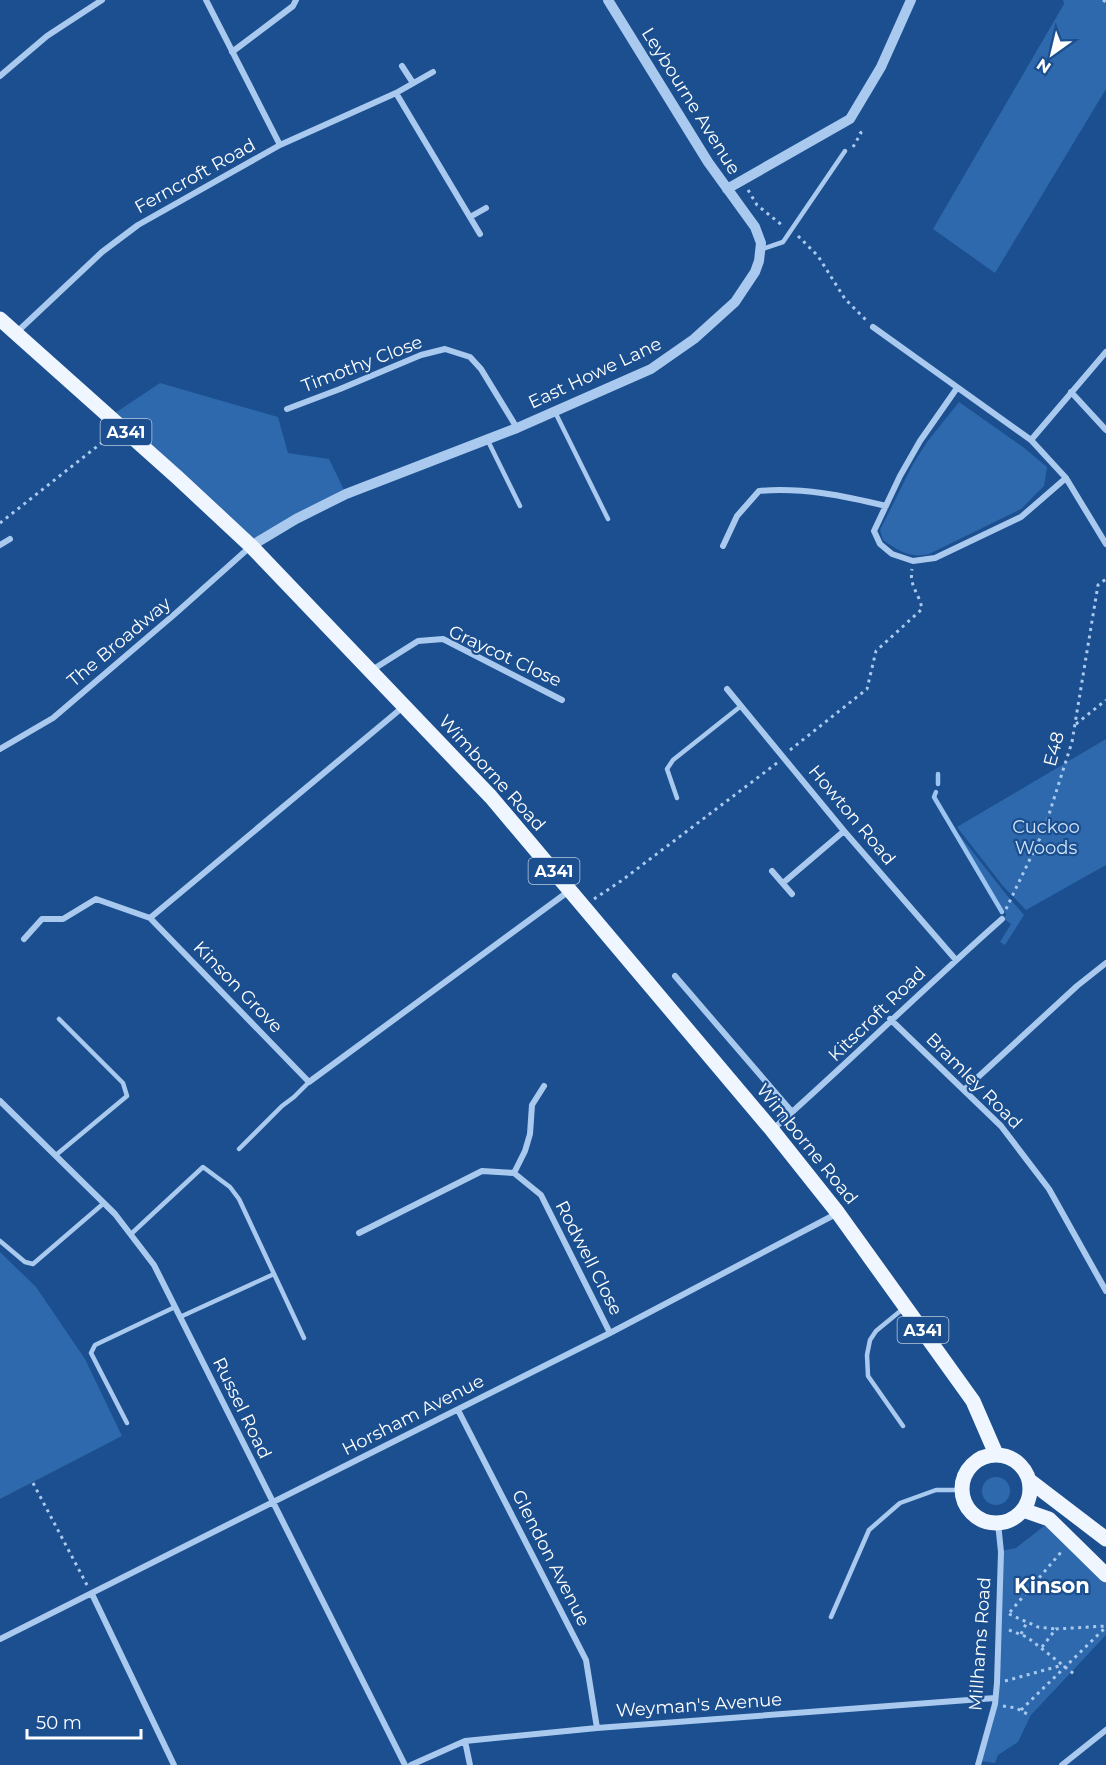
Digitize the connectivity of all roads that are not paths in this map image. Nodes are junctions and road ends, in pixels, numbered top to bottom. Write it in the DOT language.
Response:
graph roads {
  1 [pos="102,0"];
  2 [pos="206,0"];
  3 [pos="296,0"];
  4 [pos="608,0"];
  5 [pos="911,0"];
  6 [pos="232,52"];
  7 [pos="402,66"];
  8 [pos="433,72"];
  9 [pos="0,76"];
  10 [pos="413,83"];
  11 [pos="396,93"];
  12 [pos="280,144"];
  13 [pos="845,151"];
  14 [pos="728,189"];
  15 [pos="486,208"];
  16 [pos="470,218"];
  17 [pos="480,234"];
  18 [pos="761,249"];
  19 [pos="0,319"];
  20 [pos="873,327"];
  21 [pos="16,333"];
  22 [pos="1106,352"];
  23 [pos="957,388"];
  24 [pos="1071,392"];
  25 [pos="287,409"];
  26 [pos="555,412"];
  27 [pos="517,428"];
  28 [pos="1106,430"];
  29 [pos="487,440"];
  30 [pos="1031,440"];
  31 [pos="1066,478"];
  32 [pos="520,506"];
  33 [pos="886,506"];
  34 [pos="608,519"];
  35 [pos="10,539"];
  36 [pos="1106,544"];
  37 [pos="0,545"];
  38 [pos="251,546"];
  39 [pos="723,546"];
  40 [pos="372,670"];
  41 [pos="727,689"];
  42 [pos="562,700"];
  43 [pos="405,706"];
  44 [pos="741,706"];
  45 [pos="0,749"];
  46 [pos="678,798"];
  47 [pos="844,831"];
  48 [pos="772,871"];
  49 [pos="783,883"];
  50 [pos="570,890"];
  51 [pos="792,894"];
  52 [pos="150,918"];
  53 [pos="1002,919"];
  54 [pos="24,939"];
  55 [pos="956,960"];
  56 [pos="1106,963"];
  57 [pos="675,976"];
  58 [pos="59,1019"];
  59 [pos="891,1019"];
  60 [pos="309,1082"];
  61 [pos="544,1086"];
  62 [pos="964,1090"];
  63 [pos="0,1101"];
  64 [pos="792,1112"];
  65 [pos="772,1130"];
  66 [pos="239,1149"];
  67 [pos="56,1155"];
  68 [pos="514,1173"];
  69 [pos="104,1203"];
  70 [pos="838,1213"];
  71 [pos="359,1233"];
  72 [pos="131,1234"];
  73 [pos="0,1241"];
  74 [pos="274,1274"];
  75 [pos="1106,1291"];
  76 [pos="175,1307"];
  77 [pos="906,1307"];
  78 [pos="180,1317"];
  79 [pos="610,1333"];
  80 [pos="304,1338"];
  81 [pos="458,1410"];
  82 [pos="127,1423"];
  83 [pos="903,1426"];
  84 [pos="996,1454"];
  85 [pos="1030,1481"];
  86 [pos="962,1490"];
  87 [pos="272,1503"];
  88 [pos="1023,1510"];
  89 [pos="998,1523"];
  90 [pos="1106,1539"];
  91 [pos="1106,1575"];
  92 [pos="92,1594"];
  93 [pos="831,1617"];
  94 [pos="0,1640"];
  95 [pos="995,1698"];
  96 [pos="597,1728"];
  97 [pos="1106,1730"];
  98 [pos="465,1741"];
  99 [pos="174,1765"];
  100 [pos="405,1765"];
  101 [pos="411,1765"];
  102 [pos="470,1765"];
  103 [pos="978,1765"];
  104 [pos="1062,1765"];
  1 -- 9 [label="street"];
  2 -- 6 [label="street"];
  3 -- 6 [label="street"];
  4 -- 14 [label="street, Leybourne Avenue"];
  5 -- 14 [label="street"];
  6 -- 12 [label="street"];
  7 -- 10 [label="street"];
  8 -- 10 [label="street, Ferncroft Road"];
  10 -- 11 [label="street, Ferncroft Road"];
  11 -- 12 [label="street, Ferncroft Road"];
  11 -- 16 [label="street"];
  12 -- 21 [label="street, Ferncroft Road"];
  13 -- 18 [label="lane"];
  14 -- 18 [label="street"];
  15 -- 16 [label="street"];
  16 -- 17 [label="street"];
  18 -- 26 [label="street, East Howe Lane"];
  19 -- 21 [label="main road, Wimborne Road / A341"];
  20 -- 23 [label="street"];
  21 -- 38 [label="main road, Wimborne Road / A341"];
  22 -- 24 [label="street"];
  23 -- 30 [label="street"];
  23 -- 33 [label="street"];
  24 -- 28 [label="street"];
  24 -- 30 [label="street"];
  25 -- 27 [label="street, Timothy Close"];
  26 -- 27 [label="street, East Howe Lane"];
  26 -- 34 [label="lane"];
  27 -- 29 [label="street, East Howe Lane"];
  29 -- 32 [label="lane"];
  29 -- 38 [label="street, East Howe Lane"];
  30 -- 31 [label="street"];
  31 -- 33 [label="street"];
  31 -- 36 [label="street"];
  33 -- 39 [label="street"];
  35 -- 37 [label="street"];
  38 -- 40 [label="main road, Wimborne Road / A341"];
  38 -- 45 [label="street, The Broadway"];
  40 -- 42 [label="street, Graycot Close"];
  40 -- 43 [label="main road, Wimborne Road / A341"];
  41 -- 44 [label="street, Howton Road"];
  43 -- 50 [label="main road, Wimborne Road / A341"];
  43 -- 52 [label="street"];
  44 -- 46 [label="lane"];
  44 -- 47 [label="street, Howton Road"];
  47 -- 49 [label="street"];
  47 -- 55 [label="street, Howton Road"];
  48 -- 49 [label="street"];
  49 -- 51 [label="street"];
  50 -- 60 [label="street"];
  50 -- 65 [label="main road, Wimborne Road / A341"];
  52 -- 54 [label="street"];
  52 -- 60 [label="street, Kinson Grove"];
  53 -- 55 [label="street, Kitscroft Road"];
  55 -- 59 [label="street, Kitscroft Road"];
  56 -- 62 [label="street"];
  57 -- 64 [label="street, Wimborne Road"];
  58 -- 67 [label="lane"];
  59 -- 62 [label="street, Bramley Road"];
  59 -- 64 [label="street, Kitscroft Road"];
  60 -- 66 [label="lane"];
  61 -- 68 [label="street"];
  62 -- 75 [label="street, Bramley Road"];
  63 -- 67 [label="street, Russel Road"];
  64 -- 65 [label="street, Kitscroft Road"];
  65 -- 70 [label="main road, Wimborne Road / A341"];
  67 -- 69 [label="street, Russel Road"];
  68 -- 71 [label="street"];
  68 -- 79 [label="street, Rodwell Close"];
  69 -- 72 [label="street, Russel Road"];
  69 -- 73 [label="lane"];
  70 -- 77 [label="main road, Wimborne Road / A341"];
  70 -- 79 [label="street, Horsham Avenue"];
  72 -- 74 [label="lane"];
  72 -- 76 [label="street, Russel Road"];
  74 -- 78 [label="lane"];
  74 -- 80 [label="lane"];
  76 -- 78 [label="street, Russel Road"];
  76 -- 82 [label="lane"];
  77 -- 83 [label="lane"];
  77 -- 84 [label="main road, Wimborne Road / A341"];
  78 -- 87 [label="street, Russel Road"];
  79 -- 81 [label="street, Horsham Avenue"];
  81 -- 87 [label="street, Horsham Avenue"];
  81 -- 96 [label="street, Glendon Avenue"];
  84 -- 85 [label="main road"];
  84 -- 86 [label="main road"];
  85 -- 88 [label="main road"];
  85 -- 90 [label="main road"];
  86 -- 89 [label="main road"];
  86 -- 93 [label="lane"];
  87 -- 92 [label="street, Horsham Avenue"];
  87 -- 100 [label="street, Russel Road"];
  88 -- 89 [label="main road"];
  88 -- 91 [label="main road"];
  89 -- 95 [label="street, Millhams Road"];
  92 -- 94 [label="street, Horsham Avenue"];
  92 -- 99 [label="street"];
  95 -- 96 [label="street, Weyman's Avenue"];
  95 -- 103 [label="street, Millhams Road"];
  96 -- 98 [label="street, Weyman's Avenue"];
  97 -- 104 [label="street"];
  98 -- 101 [label="street, Weyman's Avenue"];
  98 -- 102 [label="street"];
}
